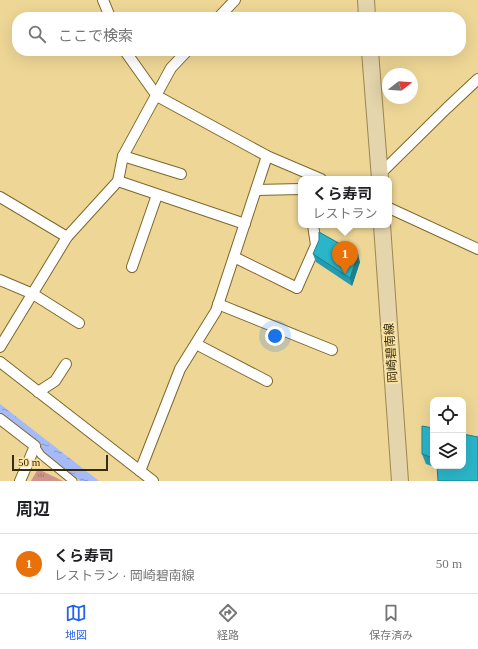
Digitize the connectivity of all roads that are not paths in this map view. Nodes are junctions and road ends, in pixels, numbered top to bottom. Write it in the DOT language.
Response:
graph roads {
  1 [pos="102,0"];
  2 [pos="235,0"];
  3 [pos="366,0"];
  4 [pos="108,12"];
  5 [pos="224,12"];
  6 [pos="367,12"];
  7 [pos="129,56"];
  8 [pos="182,56"];
  9 [pos="370,56"];
  10 [pos="478,79"];
  11 [pos="157,96"];
  12 [pos="123,156"];
  13 [pos="267,156"];
  14 [pos="181,174"];
  15 [pos="314,176"];
  16 [pos="380,176"];
  17 [pos="381,176"];
  18 [pos="118,182"];
  19 [pos="256,190"];
  20 [pos="298,190"];
  21 [pos="157,195"];
  22 [pos="0,197"];
  23 [pos="392,209"];
  24 [pos="245,224"];
  25 [pos="313,228"];
  26 [pos="382,228"];
  27 [pos="67,237"];
  28 [pos="478,250"];
  29 [pos="234,257"];
  30 [pos="132,267"];
  31 [pos="0,280"];
  32 [pos="33,294"];
  33 [pos="218,304"];
  34 [pos="79,323"];
  35 [pos="196,344"];
  36 [pos="0,347"];
  37 [pos="332,350"];
  38 [pos="0,362"];
  39 [pos="66,364"];
  40 [pos="267,381"];
  41 [pos="38,392"];
  42 [pos="0,419"];
  43 [pos="35,446"];
  44 [pos="141,476"];
  45 [pos="20,481"];
  46 [pos="73,481"];
  47 [pos="153,481"];
  48 [pos="400,481"];
  1 -- 4 [label="street"];
  2 -- 5 [label="street"];
  3 -- 6 [label="main road"];
  7 -- 11 [label="street"];
  8 -- 11 [label="street"];
  9 -- 16 [label="main road"];
  10 -- 17 [label="street"];
  11 -- 12 [label="street"];
  11 -- 13 [label="street"];
  12 -- 14 [label="street"];
  12 -- 18 [label="street"];
  13 -- 15 [label="street"];
  13 -- 19 [label="street"];
  18 -- 21 [label="street"];
  18 -- 27 [label="street"];
  19 -- 20 [label="street"];
  19 -- 24 [label="street"];
  21 -- 24 [label="street"];
  21 -- 30 [label="street"];
  22 -- 27 [label="street"];
  23 -- 28 [label="street"];
  24 -- 29 [label="street"];
  25 -- 29 [label="street"];
  26 -- 48 [label="main road, 岡崎碧南線"];
  27 -- 32 [label="street"];
  29 -- 33 [label="street"];
  31 -- 32 [label="street"];
  32 -- 34 [label="street"];
  32 -- 36 [label="street"];
  33 -- 35 [label="street"];
  33 -- 37 [label="street"];
  35 -- 40 [label="street"];
  35 -- 44 [label="street"];
  38 -- 41 [label="street"];
  39 -- 41 [label="street"];
  41 -- 44 [label="street"];
  42 -- 43 [label="street"];
  43 -- 45 [label="street"];
  43 -- 46 [label="street"];
  44 -- 47 [label="street"];
}
